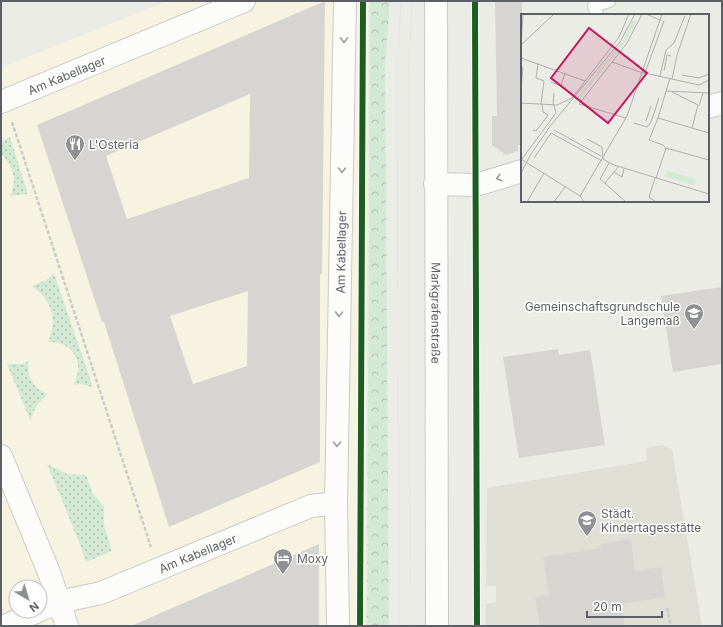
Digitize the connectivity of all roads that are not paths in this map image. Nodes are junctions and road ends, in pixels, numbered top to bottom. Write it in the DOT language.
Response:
graph roads {
  1 [pos="244,1"];
  2 [pos="345,1"];
  3 [pos="436,1"];
  4 [pos="609,1"];
  5 [pos="597,14"];
  6 [pos="3,102"];
  7 [pos="722,103"];
  8 [pos="709,108"];
  9 [pos="521,171"];
  10 [pos="435,184"];
  11 [pos="1,456"];
  12 [pos="336,503"];
  13 [pos="37,579"];
  14 [pos="48,607"];
  15 [pos="48,610"];
  16 [pos="23,619"];
  17 [pos="13,624"];
  18 [pos="67,626"];
  19 [pos="338,626"];
  20 [pos="437,626"];
  1 -- 6 [label="street, Am Kabellager"];
  2 -- 12 [label="street, Am Kabellager, one-way"];
  3 -- 10 [label="street, Markgrafenstraße"];
  4 -- 5 [label="lane"];
  7 -- 8 [label="street"];
  9 -- 10 [label="street, one-way"];
  10 -- 20 [label="street, Markgrafenstraße"];
  11 -- 13 [label="street"];
  12 -- 14 [label="street, Am Kabellager"];
  12 -- 19 [label="street, Am Kabellager"];
  15 -- 18 [label="street"];
  16 -- 17 [label="street, Am Kabellager"];
}
